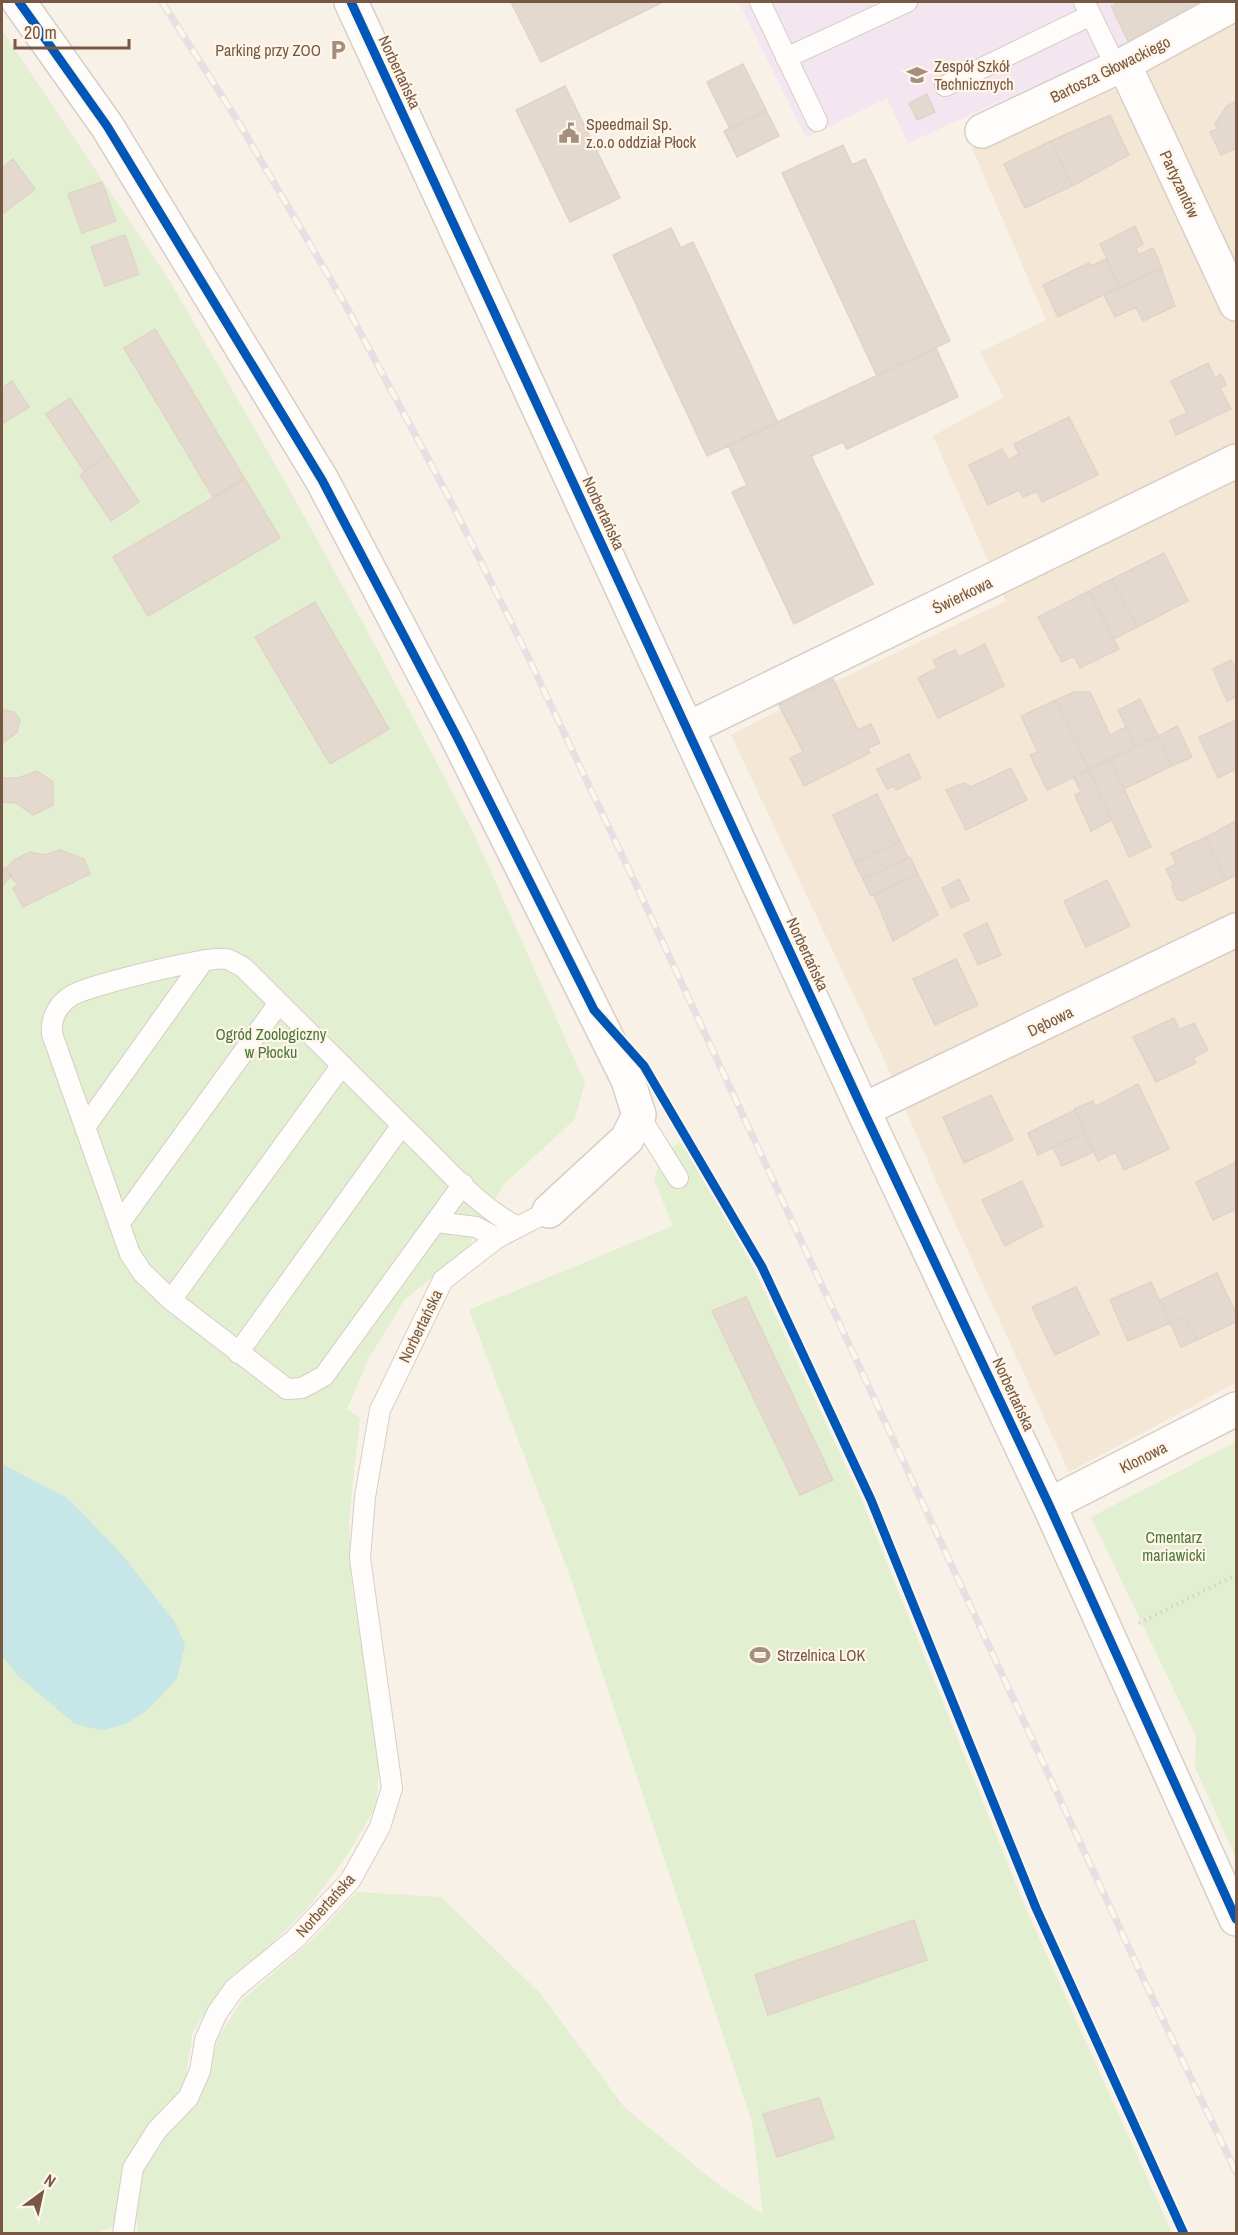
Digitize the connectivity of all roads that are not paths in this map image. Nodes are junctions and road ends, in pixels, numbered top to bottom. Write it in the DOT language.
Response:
graph roads {
  1 [pos="20,2"];
  2 [pos="351,2"];
  3 [pos="760,2"];
  4 [pos="907,2"];
  5 [pos="1236,3"];
  6 [pos="1088,8"];
  7 [pos="786,58"];
  8 [pos="1120,66"];
  9 [pos="945,86"];
  10 [pos="816,121"];
  11 [pos="982,131"];
  12 [pos="1236,304"];
  13 [pos="1236,461"];
  14 [pos="687,729"];
  15 [pos="1236,930"];
  16 [pos="204,960"];
  17 [pos="279,1003"];
  18 [pos="342,1065"];
  19 [pos="863,1110"];
  20 [pos="639,1115"];
  21 [pos="402,1125"];
  22 [pos="85,1127"];
  23 [pos="678,1178"];
  24 [pos="463,1184"];
  25 [pos="549,1211"];
  26 [pos="436,1222"];
  27 [pos="119,1224"];
  28 [pos="516,1226"];
  29 [pos="497,1238"];
  30 [pos="171,1300"];
  31 [pos="238,1353"];
  32 [pos="1236,1409"];
  33 [pos="1049,1505"];
  34 [pos="1236,1919"];
  35 [pos="123,2234"];
  1 -- 20 [label="street"];
  2 -- 14 [label="street, Norbertańska"];
  3 -- 7 [label="lane"];
  4 -- 7 [label="lane"];
  5 -- 8 [label="street, Bartosza Głowackiego"];
  6 -- 8 [label="lane"];
  6 -- 9 [label="lane"];
  7 -- 10 [label="lane"];
  8 -- 11 [label="street, Bartosza Głowackiego"];
  8 -- 12 [label="street, Partyzantów"];
  13 -- 14 [label="street, Świerkowa"];
  14 -- 19 [label="street, Norbertańska"];
  15 -- 19 [label="street, Dębowa"];
  16 -- 17 [label="lane"];
  16 -- 22 [label="lane"];
  16 -- 22 [label="lane"];
  17 -- 18 [label="lane"];
  17 -- 27 [label="lane"];
  18 -- 21 [label="lane"];
  18 -- 30 [label="lane"];
  19 -- 33 [label="street, Norbertańska"];
  20 -- 23 [label="lane"];
  20 -- 25 [label="street, Norbertańska"];
  21 -- 24 [label="lane"];
  21 -- 31 [label="lane"];
  22 -- 27 [label="lane"];
  24 -- 26 [label="lane"];
  24 -- 28 [label="lane"];
  25 -- 28 [label="lane, Norbertańska"];
  26 -- 29 [label="lane"];
  26 -- 31 [label="lane"];
  27 -- 30 [label="lane"];
  28 -- 29 [label="lane, Norbertańska"];
  29 -- 35 [label="lane, Norbertańska"];
  30 -- 31 [label="lane"];
  32 -- 33 [label="street, Klonowa"];
  33 -- 34 [label="street, Norbertańska"];
}
